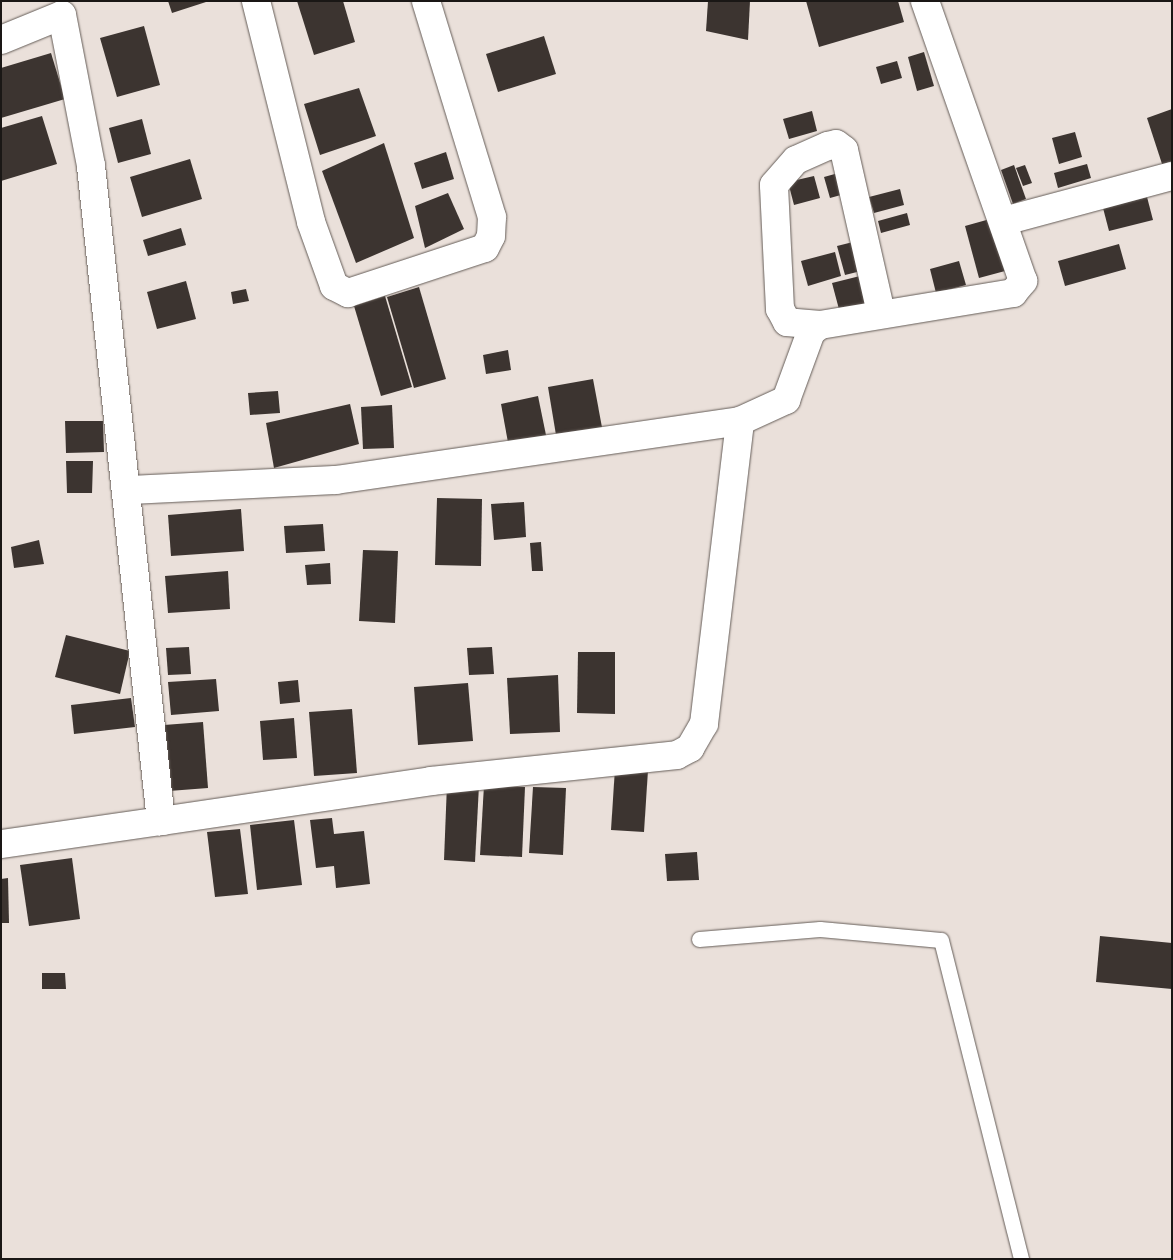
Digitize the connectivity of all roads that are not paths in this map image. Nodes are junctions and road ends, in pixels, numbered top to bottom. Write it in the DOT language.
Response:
graph roads {
  1 [pos="256,1"];
  2 [pos="426,1"];
  3 [pos="925,1"];
  4 [pos="1,40"];
  5 [pos="1172,176"];
  6 [pos="1004,221"];
  7 [pos="881,313"];
  8 [pos="820,325"];
  9 [pos="740,421"];
  10 [pos="129,490"];
  11 [pos="161,821"];
  12 [pos="1,844"];
  13 [pos="699,939"];
  14 [pos="1022,1259"];
  1 -- 2 [label="street"];
  3 -- 6 [label="street"];
  4 -- 10 [label="street"];
  5 -- 6 [label="street"];
  6 -- 7 [label="street"];
  7 -- 8 [label="street"];
  7 -- 8 [label="street"];
  8 -- 9 [label="street"];
  9 -- 10 [label="street"];
  9 -- 11 [label="street"];
  10 -- 11 [label="street"];
  11 -- 12 [label="street"];
  13 -- 14 [label="lane"];
}
